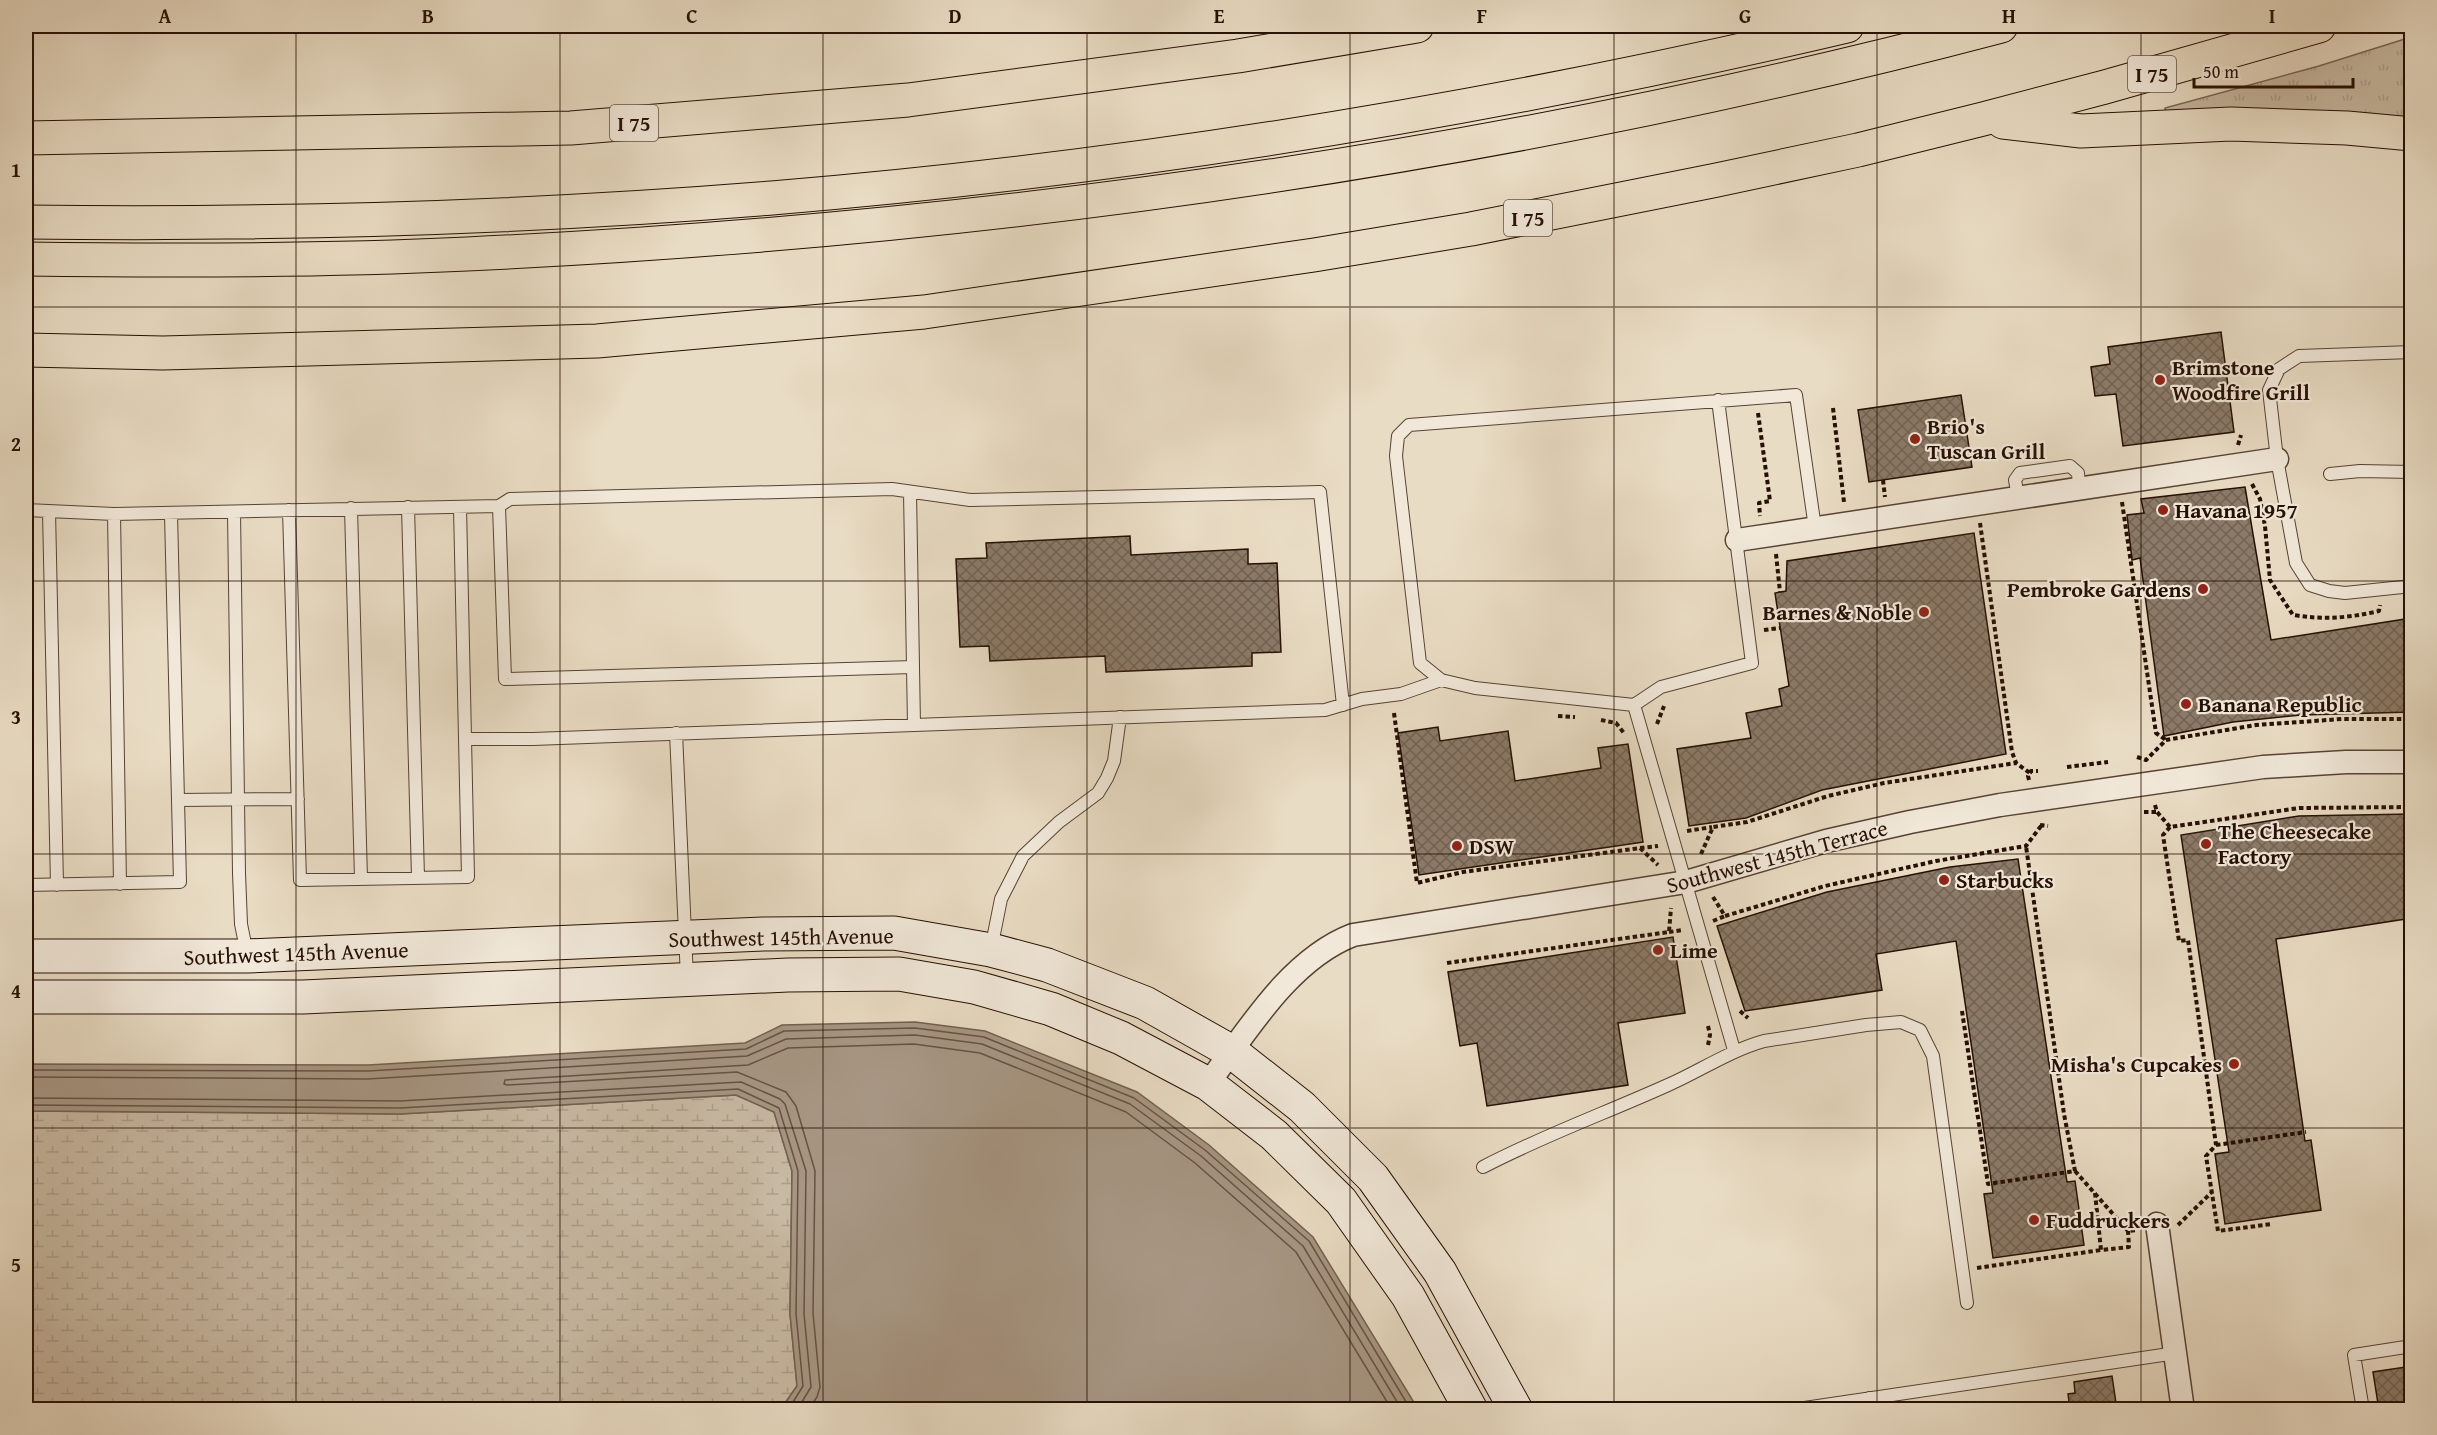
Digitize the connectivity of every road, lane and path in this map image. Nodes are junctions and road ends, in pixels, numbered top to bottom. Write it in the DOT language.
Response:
graph roads {
  1 [pos="1417,26"];
  2 [pos="1847,26"];
  3 [pos="2001,26"];
  4 [pos="2319,26"];
  5 [pos="1983,119"];
  6 [pos="2412,134"];
  7 [pos="26,138"];
  8 [pos="26,222"];
  9 [pos="26,259"];
  10 [pos="26,350"];
  11 [pos="2412,352"];
  12 [pos="1756,398"];
  13 [pos="1718,400"];
  14 [pos="1833,408"];
  15 [pos="2277,459"];
  16 [pos="2412,472"];
  17 [pos="2330,474"];
  18 [pos="1883,480"];
  19 [pos="910,492"];
  20 [pos="2121,495"];
  21 [pos="1886,500"];
  22 [pos="499,506"];
  23 [pos="1852,506"];
  24 [pos="408,507"];
  25 [pos="460,507"];
  26 [pos="351,508"];
  27 [pos="26,510"];
  28 [pos="289,510"];
  29 [pos="49,511"];
  30 [pos="234,512"];
  31 [pos="114,514"];
  32 [pos="171,514"];
  33 [pos="1979,516"];
  34 [pos="1760,517"];
  35 [pos="1815,528"];
  36 [pos="1737,540"];
  37 [pos="2412,586"];
  38 [pos="913,668"];
  39 [pos="1441,680"];
  40 [pos="1343,705"];
  41 [pos="1634,705"];
  42 [pos="1394,713"];
  43 [pos="1558,716"];
  44 [pos="1120,717"];
  45 [pos="1577,717"];
  46 [pos="1593,719"];
  47 [pos="2412,719"];
  48 [pos="914,725"];
  49 [pos="676,733"];
  50 [pos="1628,738"];
  51 [pos="465,739"];
  52 [pos="2166,740"];
  53 [pos="2137,757"];
  54 [pos="2108,762"];
  55 [pos="2412,762"];
  56 [pos="2016,763"];
  57 [pos="2067,767"];
  58 [pos="2038,771"];
  59 [pos="2030,773"];
  60 [pos="2031,783"];
  61 [pos="298,799"];
  62 [pos="178,800"];
  63 [pos="238,800"];
  64 [pos="2154,801"];
  65 [pos="2412,807"];
  66 [pos="2144,812"];
  67 [pos="2157,812"];
  68 [pos="2036,819"];
  69 [pos="2041,826"];
  70 [pos="2048,826"];
  71 [pos="2170,827"];
  72 [pos="1655,834"];
  73 [pos="2026,846"];
  74 [pos="1640,848"];
  75 [pos="1701,854"];
  76 [pos="1659,866"];
  77 [pos="418,877"];
  78 [pos="361,879"];
  79 [pos="1686,882"];
  80 [pos="120,884"];
  81 [pos="26,885"];
  82 [pos="57,885"];
  83 [pos="1713,897"];
  84 [pos="1671,908"];
  85 [pos="1684,930"];
  86 [pos="1669,932"];
  87 [pos="685,938"];
  88 [pos="991,950"];
  89 [pos="26,956"];
  90 [pos="247,956"];
  91 [pos="1447,963"];
  92 [pos="687,980"];
  93 [pos="26,997"];
  94 [pos="247,997"];
  95 [pos="1962,1011"];
  96 [pos="1734,1050"];
  97 [pos="1232,1052"];
  98 [pos="1208,1084"];
  99 [pos="2306,1132"];
  100 [pos="2216,1145"];
  101 [pos="1483,1167"];
  102 [pos="2075,1171"];
  103 [pos="2211,1192"];
  104 [pos="2095,1193"];
  105 [pos="2272,1224"];
  106 [pos="2157,1226"];
  107 [pos="2128,1231"];
  108 [pos="2101,1250"];
  109 [pos="1963,1270"];
  110 [pos="1967,1303"];
  111 [pos="2412,1346"];
  112 [pos="2176,1353"];
  113 [pos="1870,1404"];
  114 [pos="1472,1410"];
  115 [pos="1516,1410"];
  116 [pos="1791,1410"];
  117 [pos="2183,1410"];
  118 [pos="2363,1410"];
  1 -- 7 [label="highway, I 75"];
  2 -- 8 [label="highway"];
  3 -- 9 [label="highway"];
  4 -- 5 [label="highway, I 75"];
  5 -- 6 [label="highway"];
  5 -- 10 [label="highway, I 75"];
  11 -- 15 [label="lane"];
  12 -- 13 [label="lane"];
  12 -- 34 [label="path"];
  12 -- 35 [label="lane"];
  13 -- 36 [label="lane"];
  13 -- 39 [label="lane"];
  14 -- 23 [label="path"];
  15 -- 35 [label="street"];
  15 -- 37 [label="lane"];
  16 -- 17 [label="lane"];
  18 -- 21 [label="path"];
  19 -- 22 [label="lane"];
  19 -- 38 [label="lane"];
  19 -- 40 [label="lane"];
  20 -- 52 [label="path"];
  22 -- 25 [label="lane"];
  22 -- 38 [label="lane"];
  24 -- 25 [label="lane"];
  24 -- 26 [label="lane"];
  24 -- 77 [label="lane"];
  25 -- 51 [label="lane"];
  26 -- 28 [label="lane"];
  26 -- 78 [label="lane"];
  27 -- 29 [label="lane"];
  28 -- 30 [label="lane"];
  28 -- 61 [label="lane"];
  29 -- 31 [label="lane"];
  29 -- 82 [label="lane"];
  30 -- 32 [label="lane"];
  30 -- 63 [label="lane"];
  31 -- 32 [label="lane"];
  31 -- 80 [label="lane"];
  32 -- 62 [label="lane"];
  33 -- 56 [label="path"];
  35 -- 36 [label="street"];
  36 -- 41 [label="lane"];
  38 -- 48 [label="lane"];
  39 -- 40 [label="lane"];
  39 -- 41 [label="lane"];
  40 -- 44 [label="lane"];
  41 -- 79 [label="lane"];
  42 -- 74 [label="path"];
  43 -- 45 [label="path"];
  44 -- 48 [label="lane"];
  44 -- 88 [label="lane"];
  46 -- 50 [label="path"];
  47 -- 52 [label="path"];
  48 -- 49 [label="lane"];
  49 -- 51 [label="lane"];
  49 -- 87 [label="lane"];
  51 -- 77 [label="lane"];
  52 -- 53 [label="path"];
  54 -- 57 [label="path"];
  55 -- 79 [label="street, Southwest 145th Terrace"];
  56 -- 59 [label="path"];
  56 -- 75 [label="path"];
  58 -- 59 [label="path"];
  59 -- 60 [label="path"];
  61 -- 63 [label="lane"];
  61 -- 78 [label="lane"];
  62 -- 63 [label="lane"];
  62 -- 80 [label="lane"];
  63 -- 90 [label="lane"];
  64 -- 67 [label="path"];
  65 -- 71 [label="path"];
  66 -- 67 [label="path"];
  67 -- 71 [label="path"];
  68 -- 69 [label="path"];
  69 -- 70 [label="path"];
  69 -- 73 [label="path"];
  71 -- 100 [label="path"];
  72 -- 74 [label="path"];
  73 -- 83 [label="path"];
  73 -- 102 [label="path"];
  74 -- 76 [label="path"];
  77 -- 78 [label="lane"];
  79 -- 96 [label="lane"];
  79 -- 97 [label="street, Southwest 145th Terrace"];
  80 -- 82 [label="lane"];
  81 -- 82 [label="lane"];
  84 -- 86 [label="path"];
  85 -- 86 [label="path"];
  86 -- 91 [label="path"];
  87 -- 88 [label="street, Southwest 145th Avenue"];
  87 -- 90 [label="street, Southwest 145th Avenue"];
  87 -- 92 [label="lane"];
  88 -- 97 [label="street, Southwest 145th Avenue"];
  89 -- 90 [label="street, Southwest 145th Avenue"];
  90 -- 94 [label="street"];
  92 -- 94 [label="street, Southwest 145th Avenue"];
  92 -- 98 [label="street, Southwest 145th Avenue"];
  93 -- 94 [label="street, Southwest 145th Avenue"];
  95 -- 102 [label="path"];
  96 -- 101 [label="lane"];
  96 -- 109 [label="lane"];
  97 -- 98 [label="street, Southwest 145th Terrace"];
  97 -- 115 [label="street, Southwest 145th Avenue"];
  98 -- 114 [label="street, Southwest 145th Avenue"];
  99 -- 100 [label="path"];
  100 -- 103 [label="path"];
  102 -- 104 [label="path"];
  103 -- 105 [label="path"];
  103 -- 106 [label="path"];
  104 -- 107 [label="path"];
  104 -- 108 [label="path"];
  106 -- 107 [label="path"];
  106 -- 112 [label="street"];
  107 -- 108 [label="path"];
  108 -- 109 [label="path"];
  109 -- 110 [label="lane"];
  111 -- 118 [label="lane"];
  112 -- 113 [label="lane"];
  112 -- 117 [label="street"];
  113 -- 116 [label="lane"];
}
